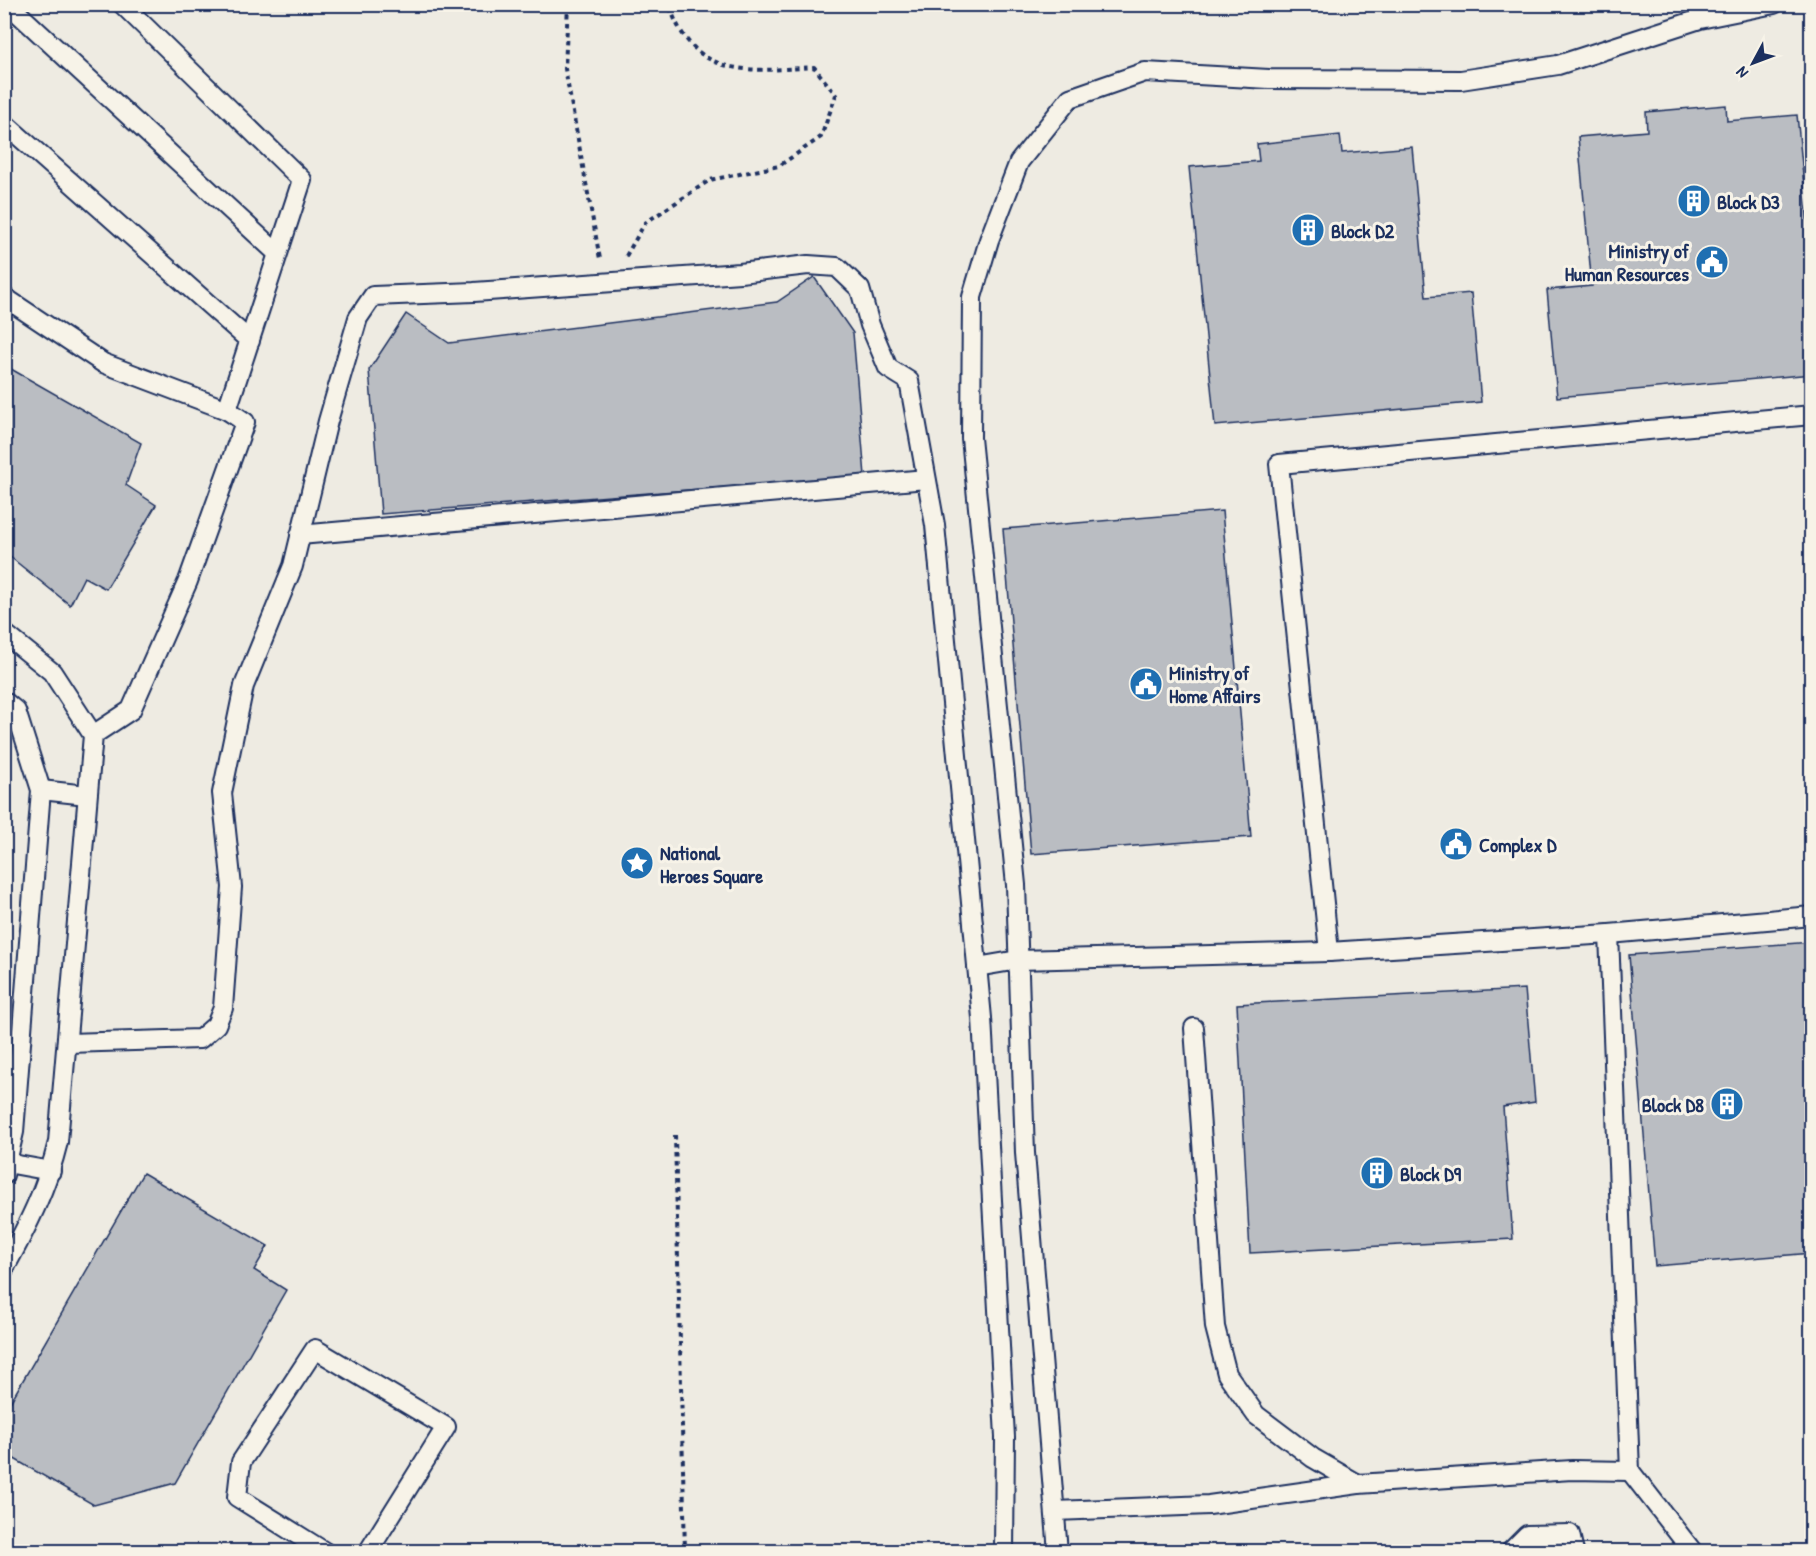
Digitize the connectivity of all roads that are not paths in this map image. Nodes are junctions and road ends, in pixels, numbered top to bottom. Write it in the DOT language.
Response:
graph roads {
  1 [pos="8,4"];
  2 [pos="122,4"];
  3 [pos="1773,4"];
  4 [pos="1697,12"];
  5 [pos="4,123"];
  6 [pos="277,253"];
  7 [pos="4,297"];
  8 [pos="250,341"];
  9 [pos="226,410"];
  10 [pos="1812,416"];
  11 [pos="926,479"];
  12 [pos="300,535"];
  13 [pos="4,633"];
  14 [pos="4,701"];
  15 [pos="93,735"];
  16 [pos="41,790"];
  17 [pos="87,795"];
  18 [pos="1812,916"];
  19 [pos="1609,934"];
  20 [pos="1329,952"];
  21 [pos="1018,960"];
  22 [pos="977,967"];
  23 [pos="1194,1028"];
  24 [pos="68,1043"];
  25 [pos="6,1169"];
  26 [pos="51,1171"];
  27 [pos="4,1269"];
  28 [pos="1630,1471"];
  29 [pos="1358,1484"];
  30 [pos="1055,1511"];
  31 [pos="325,1551"];
  32 [pos="368,1551"];
  33 [pos="1004,1551"];
  34 [pos="1058,1551"];
  35 [pos="1510,1551"];
  36 [pos="1574,1551"];
  37 [pos="1693,1551"];
  1 -- 6 [label="lane"];
  2 -- 6 [label="lane"];
  3 -- 4 [label="lane"];
  4 -- 21 [label="lane"];
  5 -- 8 [label="lane"];
  6 -- 8 [label="lane"];
  7 -- 9 [label="lane"];
  8 -- 9 [label="lane"];
  9 -- 15 [label="lane"];
  10 -- 20 [label="lane"];
  11 -- 12 [label="lane"];
  11 -- 12 [label="lane"];
  11 -- 22 [label="lane"];
  12 -- 24 [label="lane"];
  13 -- 15 [label="lane"];
  14 -- 16 [label="lane"];
  15 -- 17 [label="lane"];
  16 -- 17 [label="lane"];
  16 -- 25 [label="lane"];
  17 -- 24 [label="lane"];
  18 -- 19 [label="lane"];
  19 -- 20 [label="lane"];
  19 -- 28 [label="lane"];
  20 -- 21 [label="lane"];
  21 -- 22 [label="lane"];
  21 -- 30 [label="lane"];
  22 -- 33 [label="lane"];
  23 -- 29 [label="lane"];
  24 -- 26 [label="lane"];
  25 -- 26 [label="lane"];
  26 -- 27 [label="lane"];
  28 -- 29 [label="lane"];
  28 -- 37 [label="lane"];
  29 -- 30 [label="lane"];
  30 -- 34 [label="lane"];
  31 -- 32 [label="lane"];
  35 -- 36 [label="lane"];
}
